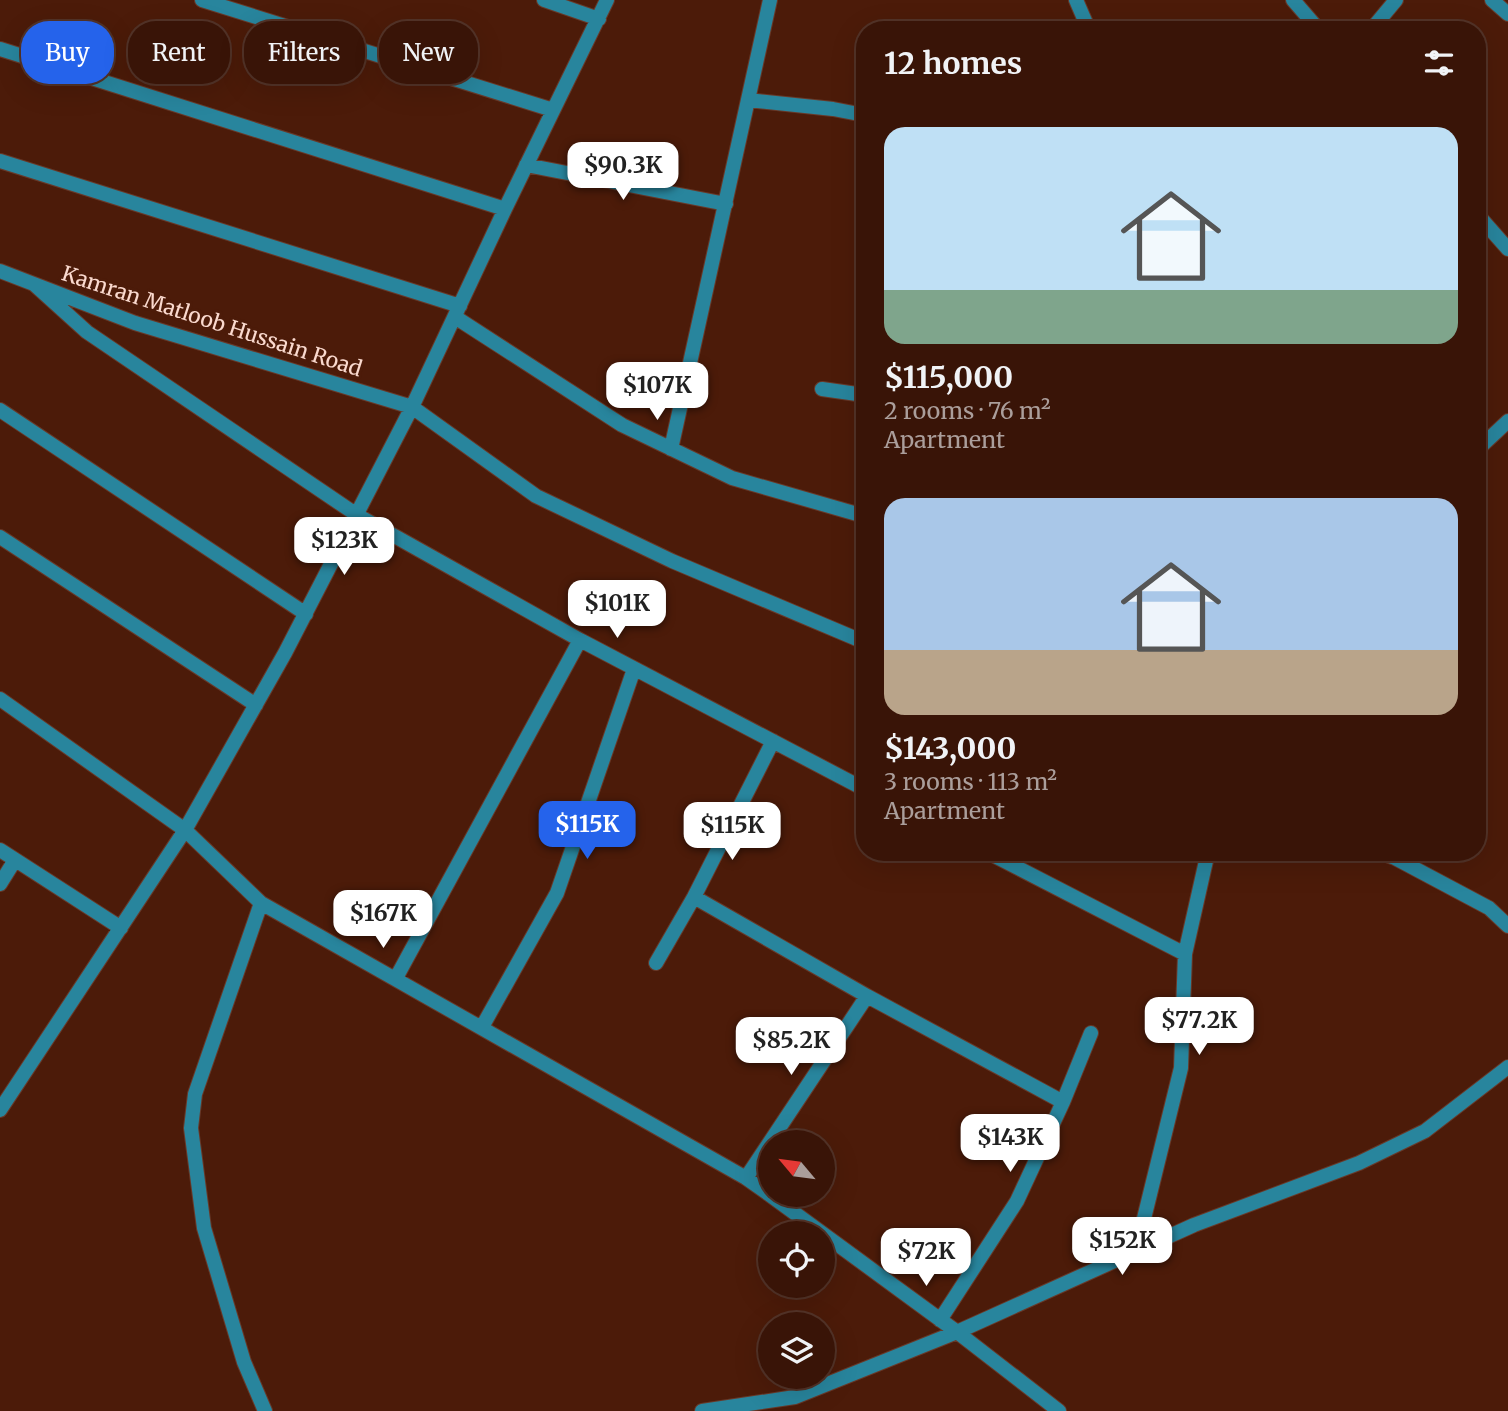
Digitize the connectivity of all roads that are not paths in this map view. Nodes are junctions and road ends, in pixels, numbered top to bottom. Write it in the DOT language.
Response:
graph roads {
  1 [pos="202,0"];
  2 [pos="544,0"];
  3 [pos="607,0"];
  4 [pos="770,0"];
  5 [pos="1076,0"];
  6 [pos="1293,0"];
  7 [pos="1396,0"];
  8 [pos="1492,0"];
  9 [pos="1508,14"];
  10 [pos="599,19"];
  11 [pos="1086,21"];
  12 [pos="1311,21"];
  13 [pos="1378,21"];
  14 [pos="0,49"];
  15 [pos="748,100"];
  16 [pos="553,110"];
  17 [pos="856,113"];
  18 [pos="0,161"];
  19 [pos="526,165"];
  20 [pos="726,204"];
  21 [pos="505,209"];
  22 [pos="1486,224"];
  23 [pos="1508,249"];
  24 [pos="0,271"];
  25 [pos="35,285"];
  26 [pos="457,311"];
  27 [pos="822,389"];
  28 [pos="856,394"];
  29 [pos="412,407"];
  30 [pos="0,410"];
  31 [pos="1508,421"];
  32 [pos="1486,442"];
  33 [pos="671,449"];
  34 [pos="856,514"];
  35 [pos="357,515"];
  36 [pos="0,537"];
  37 [pos="306,614"];
  38 [pos="856,639"];
  39 [pos="580,640"];
  40 [pos="634,669"];
  41 [pos="0,699"];
  42 [pos="256,705"];
  43 [pos="773,741"];
  44 [pos="856,785"];
  45 [pos="185,830"];
  46 [pos="0,850"];
  47 [pos="15,860"];
  48 [pos="1004,861"];
  49 [pos="1206,861"];
  50 [pos="1401,861"];
  51 [pos="0,884"];
  52 [pos="694,897"];
  53 [pos="261,903"];
  54 [pos="1508,926"];
  55 [pos="121,928"];
  56 [pos="1185,954"];
  57 [pos="656,963"];
  58 [pos="396,978"];
  59 [pos="867,996"];
  60 [pos="482,1027"];
  61 [pos="1091,1033"];
  62 [pos="1508,1067"];
  63 [pos="1063,1102"];
  64 [pos="0,1110"];
  65 [pos="746,1178"];
  66 [pos="758,1186"];
  67 [pos="788,1208"];
  68 [pos="1136,1251"];
  69 [pos="940,1320"];
  70 [pos="957,1332"];
  71 [pos="265,1411"];
  72 [pos="702,1411"];
  73 [pos="1059,1411"];
  1 -- 16 [label="street"];
  2 -- 10 [label="street"];
  3 -- 10 [label="street"];
  4 -- 15 [label="street"];
  5 -- 11 [label="street"];
  6 -- 12 [label="street"];
  7 -- 13 [label="street"];
  8 -- 9 [label="street"];
  10 -- 16 [label="street"];
  14 -- 21 [label="street"];
  15 -- 17 [label="street"];
  15 -- 20 [label="street"];
  16 -- 19 [label="street"];
  18 -- 26 [label="street"];
  19 -- 20 [label="street"];
  19 -- 21 [label="street"];
  20 -- 33 [label="street"];
  21 -- 26 [label="street"];
  22 -- 23 [label="street"];
  24 -- 25 [label="street, Kamran Matloob Hussain Road"];
  25 -- 29 [label="street, Kamran Matloob Hussain Road"];
  25 -- 35 [label="street"];
  26 -- 29 [label="street"];
  26 -- 33 [label="street"];
  27 -- 28 [label="street"];
  29 -- 35 [label="street"];
  29 -- 38 [label="street, Kamran Matloob Hussain Road"];
  30 -- 37 [label="street"];
  31 -- 32 [label="street"];
  33 -- 34 [label="street"];
  35 -- 37 [label="street"];
  35 -- 39 [label="street"];
  36 -- 42 [label="street"];
  37 -- 42 [label="street"];
  39 -- 40 [label="street"];
  39 -- 58 [label="street"];
  40 -- 43 [label="street"];
  40 -- 60 [label="street"];
  41 -- 45 [label="street"];
  42 -- 45 [label="street"];
  43 -- 44 [label="street"];
  43 -- 52 [label="street"];
  45 -- 53 [label="street"];
  45 -- 55 [label="street"];
  46 -- 47 [label="street"];
  47 -- 51 [label="street"];
  47 -- 55 [label="street"];
  48 -- 56 [label="street"];
  49 -- 56 [label="street"];
  50 -- 54 [label="street"];
  52 -- 57 [label="street"];
  52 -- 59 [label="street"];
  53 -- 58 [label="street"];
  53 -- 71 [label="street"];
  55 -- 64 [label="street"];
  56 -- 68 [label="street"];
  58 -- 60 [label="street"];
  59 -- 63 [label="street"];
  59 -- 65 [label="street"];
  60 -- 65 [label="street"];
  61 -- 63 [label="street"];
  62 -- 68 [label="street"];
  63 -- 69 [label="street"];
  65 -- 66 [label="street"];
  67 -- 69 [label="street"];
  68 -- 70 [label="street"];
  69 -- 70 [label="street"];
  70 -- 72 [label="street"];
  70 -- 73 [label="street"];
}
